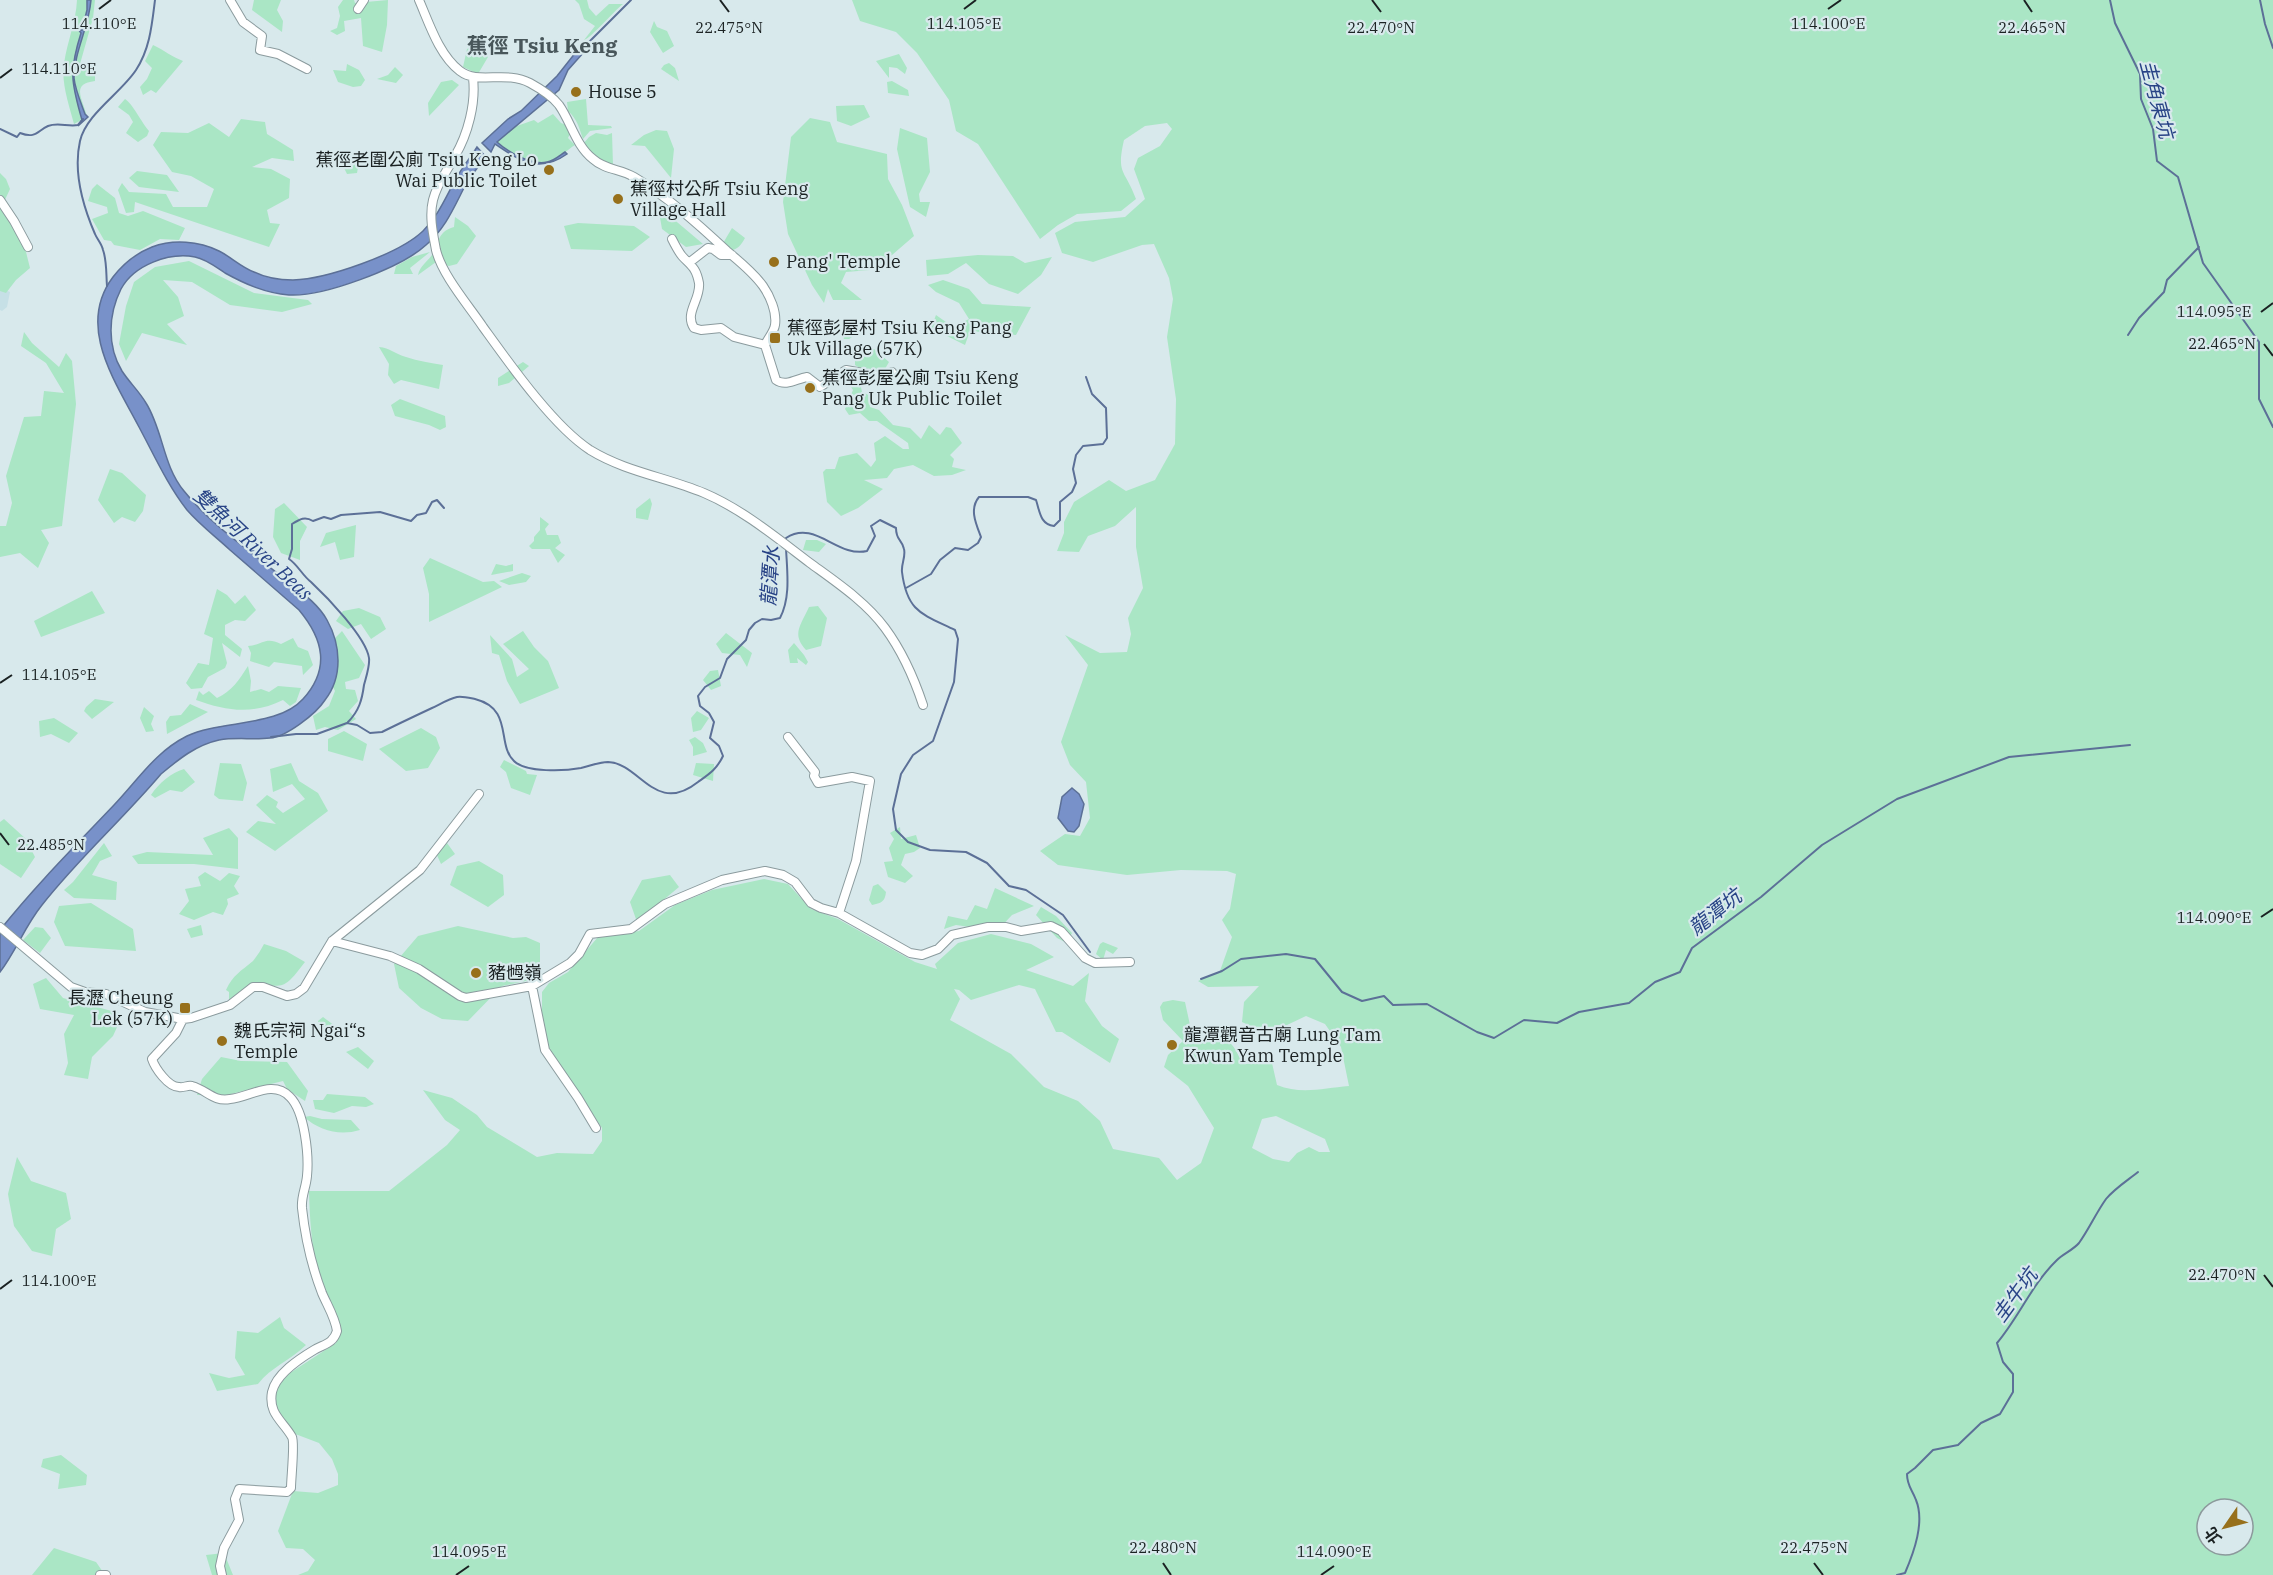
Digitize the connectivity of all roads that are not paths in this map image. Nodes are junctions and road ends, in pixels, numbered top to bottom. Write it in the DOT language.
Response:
graph roads {
  1 [pos="230,0"];
  2 [pos="364,0"];
  3 [pos="419,0"];
  4 [pos="358,9"];
  5 [pos="307,69"];
  6 [pos="473,78"];
  7 [pos="0,200"];
  8 [pos="672,239"];
  9 [pos="28,247"];
  10 [pos="732,255"];
  11 [pos="690,262"];
  12 [pos="765,345"];
  13 [pos="892,372"];
  14 [pos="923,705"];
  15 [pos="788,737"];
  16 [pos="479,794"];
  17 [pos="839,913"];
  18 [pos="0,927"];
  19 [pos="332,941"];
  20 [pos="1130,962"];
  21 [pos="532,986"];
  22 [pos="183,1019"];
  23 [pos="596,1128"];
  24 [pos="100,1575"];
  25 [pos="106,1575"];
  26 [pos="222,1575"];
  1 -- 5 [label="street"];
  2 -- 4 [label="street"];
  3 -- 6 [label="street"];
  6 -- 10 [label="street"];
  6 -- 14 [label="street"];
  7 -- 9 [label="street"];
  8 -- 11 [label="street"];
  10 -- 11 [label="street"];
  10 -- 12 [label="street"];
  11 -- 12 [label="street"];
  12 -- 13 [label="street"];
  15 -- 17 [label="street"];
  16 -- 19 [label="street"];
  17 -- 20 [label="street"];
  17 -- 21 [label="street"];
  18 -- 22 [label="street"];
  19 -- 21 [label="street"];
  19 -- 22 [label="street"];
  21 -- 23 [label="street"];
  22 -- 26 [label="street"];
  24 -- 25 [label="street"];
}
